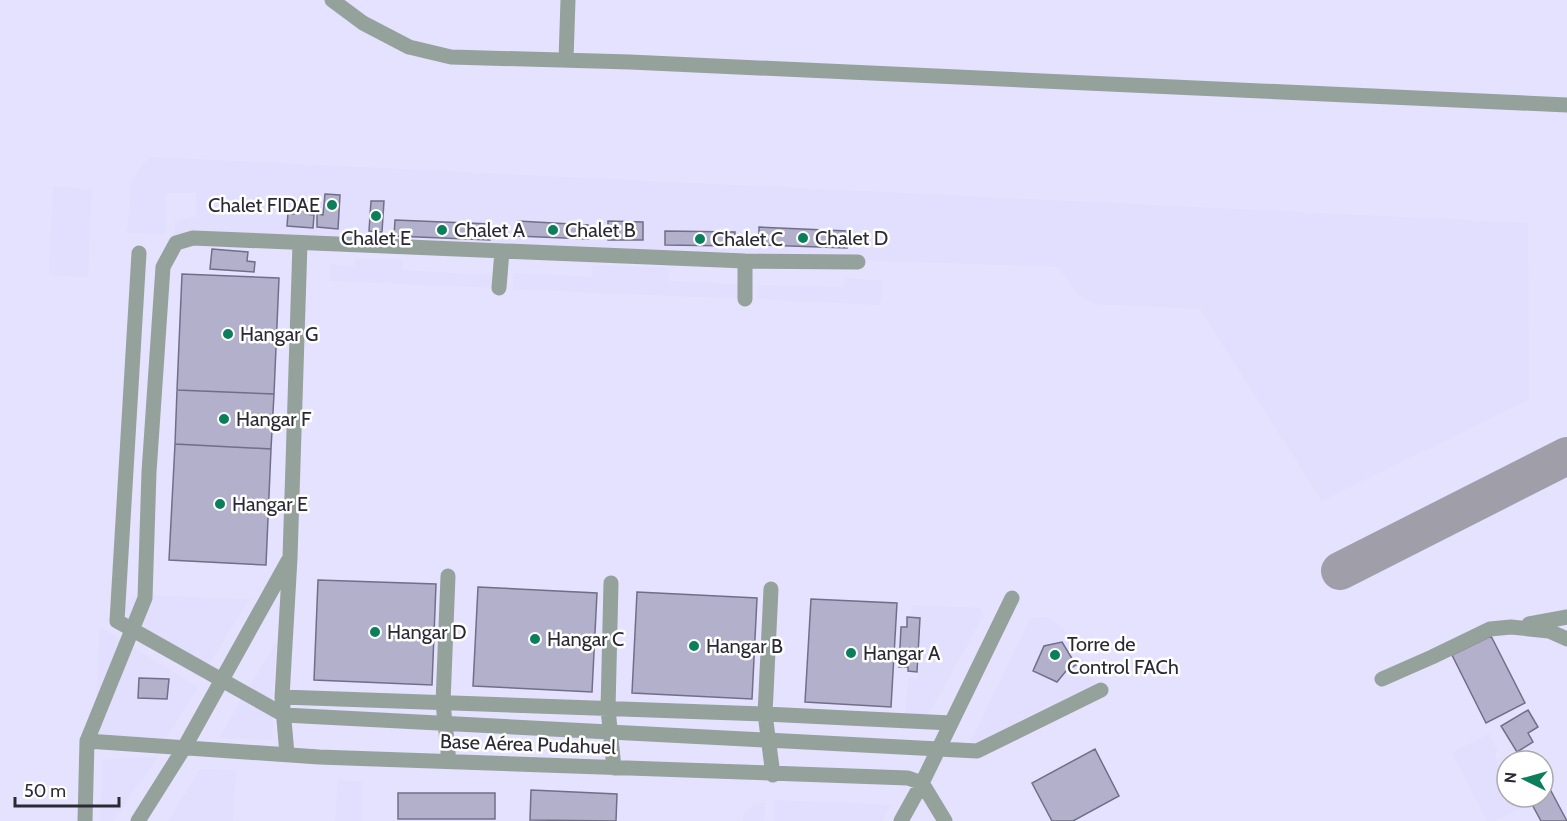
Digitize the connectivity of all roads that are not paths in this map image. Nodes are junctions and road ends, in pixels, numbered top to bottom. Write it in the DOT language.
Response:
graph roads {
  1 [pos="332,0"];
  2 [pos="568,0"];
  3 [pos="566,60"];
  4 [pos="1567,105"];
  5 [pos="300,243"];
  6 [pos="502,251"];
  7 [pos="139,253"];
  8 [pos="745,261"];
  9 [pos="858,262"];
  10 [pos="499,288"];
  11 [pos="745,299"];
  12 [pos="290,558"];
  13 [pos="448,576"];
  14 [pos="611,583"];
  15 [pos="771,589"];
  16 [pos="1011,598"];
  17 [pos="1567,616"];
  18 [pos="1511,627"];
  19 [pos="132,630"];
  20 [pos="1567,639"];
  21 [pos="1382,679"];
  22 [pos="222,680"];
  23 [pos="1101,690"];
  24 [pos="282,697"];
  25 [pos="443,703"];
  26 [pos="608,709"];
  27 [pos="765,714"];
  28 [pos="284,715"];
  29 [pos="445,723"];
  30 [pos="951,723"];
  31 [pos="610,732"];
  32 [pos="768,740"];
  33 [pos="87,741"];
  34 [pos="184,748"];
  35 [pos="938,749"];
  36 [pos="287,754"];
  37 [pos="449,762"];
  38 [pos="614,768"];
  39 [pos="773,775"];
  40 [pos="922,783"];
  41 [pos="85,821"];
  42 [pos="138,821"];
  43 [pos="901,821"];
  44 [pos="945,821"];
  1 -- 3 [label="street"];
  2 -- 3 [label="street"];
  3 -- 4 [label="street"];
  5 -- 6 [label="street"];
  5 -- 12 [label="street"];
  5 -- 19 [label="street"];
  6 -- 8 [label="street"];
  6 -- 10 [label="street"];
  7 -- 19 [label="street"];
  8 -- 9 [label="street"];
  8 -- 11 [label="street"];
  12 -- 22 [label="street"];
  12 -- 24 [label="street"];
  13 -- 25 [label="street"];
  14 -- 26 [label="street"];
  15 -- 27 [label="street"];
  16 -- 30 [label="street"];
  17 -- 18 [label="street"];
  18 -- 20 [label="street"];
  18 -- 21 [label="street"];
  19 -- 22 [label="street"];
  19 -- 33 [label="street"];
  22 -- 28 [label="street"];
  22 -- 34 [label="street"];
  23 -- 35 [label="street"];
  24 -- 25 [label="street"];
  24 -- 28 [label="street"];
  25 -- 26 [label="street"];
  25 -- 29 [label="street"];
  26 -- 27 [label="street"];
  26 -- 31 [label="street"];
  27 -- 30 [label="street"];
  27 -- 32 [label="street"];
  28 -- 29 [label="street"];
  28 -- 36 [label="street"];
  29 -- 31 [label="street"];
  29 -- 37 [label="street"];
  30 -- 35 [label="street"];
  31 -- 32 [label="street"];
  31 -- 38 [label="street"];
  32 -- 35 [label="street"];
  32 -- 39 [label="street"];
  33 -- 34 [label="street, Base Aérea Pudahuel"];
  33 -- 41 [label="street"];
  34 -- 36 [label="street, Base Aérea Pudahuel"];
  34 -- 42 [label="street"];
  35 -- 40 [label="street"];
  36 -- 37 [label="street, Base Aérea Pudahuel"];
  37 -- 38 [label="street, Base Aérea Pudahuel"];
  38 -- 39 [label="street, Base Aérea Pudahuel"];
  39 -- 40 [label="street, Base Aérea Pudahuel"];
  40 -- 43 [label="street"];
  40 -- 44 [label="street"];
}
